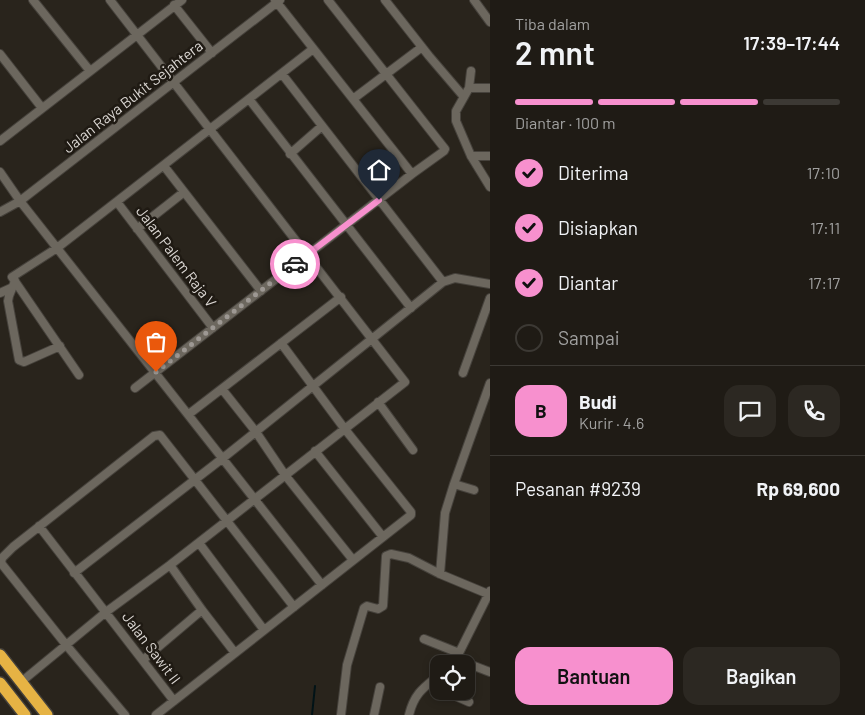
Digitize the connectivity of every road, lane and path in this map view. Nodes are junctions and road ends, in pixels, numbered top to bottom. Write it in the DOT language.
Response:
graph roads {
  1 [pos="32,0"];
  2 [pos="110,0"];
  3 [pos="182,0"];
  4 [pos="328,0"];
  5 [pos="385,0"];
  6 [pos="474,0"];
  7 [pos="277,1"];
  8 [pos="174,6"];
  9 [pos="490,22"];
  10 [pos="137,34"];
  11 [pos="422,47"];
  12 [pos="313,49"];
  13 [pos="212,53"];
  14 [pos="0,54"];
  15 [pos="90,71"];
  16 [pos="471,71"];
  17 [pos="386,73"];
  18 [pos="282,74"];
  19 [pos="174,82"];
  20 [pos="470,88"];
  21 [pos="490,88"];
  22 [pos="464,97"];
  23 [pos="249,99"];
  24 [pos="353,100"];
  25 [pos="42,108"];
  26 [pos="322,126"];
  27 [pos="211,129"];
  28 [pos="0,141"];
  29 [pos="290,154"];
  30 [pos="471,156"];
  31 [pos="490,156"];
  32 [pos="164,166"];
  33 [pos="0,172"];
  34 [pos="412,174"];
  35 [pos="490,186"];
  36 [pos="184,192"];
  37 [pos="379,200"];
  38 [pos="20,201"];
  39 [pos="117,202"];
  40 [pos="0,212"];
  41 [pos="346,225"];
  42 [pos="137,229"];
  43 [pos="57,248"];
  44 [pos="308,254"];
  45 [pos="443,282"];
  46 [pos="490,284"];
  47 [pos="13,285"];
  48 [pos="261,291"];
  49 [pos="0,293"];
  50 [pos="341,297"];
  51 [pos="490,298"];
  52 [pos="411,308"];
  53 [pos="213,328"];
  54 [pos="372,337"];
  55 [pos="281,344"];
  56 [pos="60,346"];
  57 [pos="156,372"];
  58 [pos="464,373"];
  59 [pos="79,375"];
  60 [pos="490,383"];
  61 [pos="313,386"];
  62 [pos="135,388"];
  63 [pos="222,389"];
  64 [pos="378,402"];
  65 [pos="189,414"];
  66 [pos="344,428"];
  67 [pos="256,432"];
  68 [pos="315,450"];
  69 [pos="413,450"];
  70 [pos="223,458"];
  71 [pos="285,475"];
  72 [pos="194,480"];
  73 [pos="454,484"];
  74 [pos="474,490"];
  75 [pos="255,498"];
  76 [pos="226,521"];
  77 [pos="39,526"];
  78 [pos="383,537"];
  79 [pos="199,542"];
  80 [pos="353,560"];
  81 [pos="170,565"];
  82 [pos="74,572"];
  83 [pos="440,574"];
  84 [pos="322,585"];
  85 [pos="489,596"];
  86 [pos="294,607"];
  87 [pos="202,610"];
  88 [pos="106,612"];
  89 [pos="264,630"];
  90 [pos="424,639"];
  91 [pos="67,646"];
  92 [pos="235,653"];
  93 [pos="0,655"];
  94 [pos="450,655"];
  95 [pos="458,655"];
  96 [pos="143,660"];
  97 [pos="475,666"];
  98 [pos="490,672"];
  99 [pos="21,682"];
  100 [pos="0,683"];
  101 [pos="430,683"];
  102 [pos="380,687"];
  103 [pos="464,700"];
  104 [pos="174,701"];
  105 [pos="469,702"];
  106 [pos="25,715"];
  107 [pos="47,715"];
  108 [pos="125,715"];
  109 [pos="156,715"];
  110 [pos="342,715"];
  111 [pos="374,715"];
  112 [pos="409,715"];
  1 -- 15 [label="street"];
  2 -- 10 [label="street"];
  3 -- 8 [label="street"];
  4 -- 17 [label="street"];
  5 -- 11 [label="street"];
  6 -- 9 [label="street"];
  7 -- 12 [label="street"];
  7 -- 13 [label="street, Jalan Raya Bukit Sejahtera"];
  8 -- 10 [label="street"];
  8 -- 13 [label="street"];
  10 -- 15 [label="street"];
  10 -- 19 [label="street"];
  11 -- 17 [label="street"];
  11 -- 22 [label="street"];
  12 -- 18 [label="street"];
  12 -- 24 [label="street"];
  13 -- 19 [label="street, Jalan Raya Bukit Sejahtera"];
  14 -- 25 [label="street"];
  15 -- 25 [label="street"];
  16 -- 20 [label="street"];
  17 -- 24 [label="street"];
  17 -- 34 [label="street"];
  18 -- 23 [label="street"];
  18 -- 26 [label="street"];
  19 -- 27 [label="street"];
  19 -- 38 [label="street, Jalan Raya Bukit Sejahtera"];
  20 -- 21 [label="street"];
  20 -- 22 [label="street"];
  22 -- 30 [label="street"];
  23 -- 27 [label="street"];
  23 -- 29 [label="street"];
  24 -- 34 [label="street"];
  25 -- 28 [label="street"];
  26 -- 29 [label="street"];
  26 -- 37 [label="street"];
  27 -- 32 [label="street"];
  27 -- 44 [label="street"];
  29 -- 41 [label="street"];
  30 -- 31 [label="street"];
  30 -- 35 [label="street"];
  32 -- 36 [label="street"];
  32 -- 39 [label="street"];
  33 -- 38 [label="street"];
  34 -- 37 [label="street"];
  36 -- 42 [label="street"];
  36 -- 48 [label="street"];
  37 -- 41 [label="street"];
  37 -- 45 [label="street"];
  38 -- 40 [label="street, Jalan Raya Bukit Sejahtera"];
  38 -- 43 [label="street"];
  39 -- 42 [label="street, Jalan Palem Raja V"];
  39 -- 43 [label="street"];
  41 -- 44 [label="street"];
  41 -- 52 [label="street"];
  42 -- 53 [label="street, Jalan Palem Raja V"];
  43 -- 47 [label="street"];
  43 -- 57 [label="street"];
  44 -- 48 [label="street"];
  44 -- 50 [label="street"];
  45 -- 46 [label="street"];
  45 -- 52 [label="street"];
  47 -- 49 [label="street"];
  47 -- 56 [label="street"];
  47 -- 56 [label="street"];
  48 -- 53 [label="street"];
  50 -- 54 [label="street"];
  50 -- 55 [label="street"];
  51 -- 58 [label="street"];
  52 -- 54 [label="street"];
  53 -- 57 [label="street"];
  54 -- 61 [label="street"];
  54 -- 64 [label="street"];
  55 -- 61 [label="street"];
  55 -- 63 [label="street"];
  56 -- 59 [label="street"];
  57 -- 62 [label="street"];
  57 -- 65 [label="street"];
  60 -- 73 [label="street"];
  61 -- 66 [label="street"];
  61 -- 67 [label="street"];
  63 -- 65 [label="street"];
  63 -- 67 [label="street"];
  64 -- 66 [label="street"];
  64 -- 69 [label="street"];
  65 -- 70 [label="street"];
  66 -- 68 [label="street"];
  66 -- 78 [label="street"];
  67 -- 70 [label="street"];
  67 -- 71 [label="street"];
  68 -- 71 [label="street"];
  68 -- 78 [label="street"];
  70 -- 72 [label="street"];
  70 -- 75 [label="street"];
  71 -- 75 [label="street"];
  71 -- 80 [label="street"];
  72 -- 76 [label="street"];
  72 -- 77 [label="street"];
  72 -- 82 [label="street"];
  73 -- 74 [label="street"];
  73 -- 83 [label="street"];
  75 -- 76 [label="street"];
  75 -- 84 [label="street"];
  76 -- 79 [label="street"];
  76 -- 86 [label="street"];
  77 -- 82 [label="street, Jalan Sawit II"];
  77 -- 91 [label="street"];
  78 -- 80 [label="street"];
  79 -- 81 [label="street"];
  79 -- 89 [label="street"];
  80 -- 84 [label="street"];
  81 -- 87 [label="street"];
  81 -- 88 [label="street"];
  82 -- 88 [label="street, Jalan Sawit II"];
  83 -- 85 [label="street"];
  83 -- 110 [label="street"];
  84 -- 86 [label="street"];
  85 -- 95 [label="street"];
  86 -- 89 [label="street"];
  87 -- 92 [label="street"];
  87 -- 96 [label="street"];
  88 -- 91 [label="street"];
  88 -- 96 [label="street, Jalan Sawit II"];
  89 -- 92 [label="street"];
  90 -- 94 [label="street"];
  91 -- 99 [label="street"];
  91 -- 108 [label="street"];
  92 -- 104 [label="street"];
  93 -- 99 [label="highway"];
  96 -- 104 [label="street, Jalan Sawit II"];
  97 -- 98 [label="street"];
  99 -- 107 [label="highway"];
  100 -- 106 [label="highway"];
  101 -- 112 [label="street"];
  102 -- 111 [label="street"];
  103 -- 105 [label="street"];
  104 -- 109 [label="street"];
}
